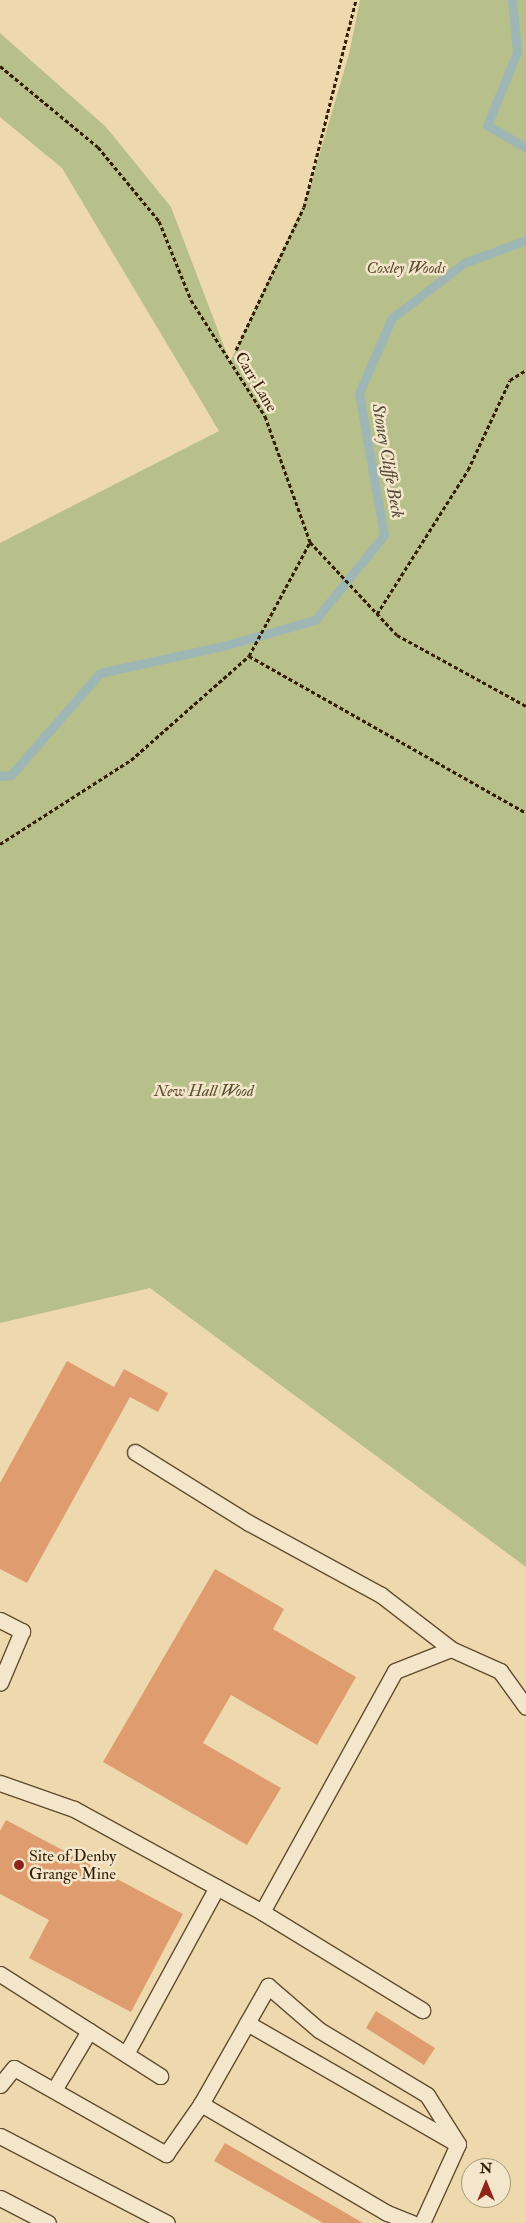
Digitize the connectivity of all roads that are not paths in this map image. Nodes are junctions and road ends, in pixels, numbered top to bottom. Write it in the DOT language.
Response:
graph roads {
  1 [pos="135,1452"];
  2 [pos="0,1620"];
  3 [pos="451,1649"];
  4 [pos="0,1683"];
  5 [pos="526,1707"];
  6 [pos="0,1783"];
  7 [pos="217,1887"];
  8 [pos="262,1912"];
  9 [pos="0,1974"];
  10 [pos="422,2010"];
  11 [pos="247,2023"];
  12 [pos="89,2031"];
  13 [pos="126,2054"];
  14 [pos="160,2076"];
  15 [pos="0,2085"];
  16 [pos="54,2090"];
  17 [pos="201,2104"];
  18 [pos="0,2136"];
  19 [pos="458,2144"];
  20 [pos="0,2198"];
  21 [pos="383,2218"];
  22 [pos="48,2223"];
  23 [pos="167,2223"];
  24 [pos="412,2223"];
  25 [pos="422,2223"];
  1 -- 3 [label="lane"];
  2 -- 4 [label="lane"];
  3 -- 5 [label="lane"];
  3 -- 8 [label="lane"];
  6 -- 7 [label="lane"];
  7 -- 8 [label="lane"];
  7 -- 13 [label="lane"];
  8 -- 10 [label="lane"];
  9 -- 12 [label="lane"];
  11 -- 17 [label="lane"];
  11 -- 19 [label="lane"];
  11 -- 19 [label="lane"];
  12 -- 13 [label="lane"];
  12 -- 16 [label="lane"];
  13 -- 14 [label="lane"];
  15 -- 16 [label="lane"];
  16 -- 17 [label="lane"];
  17 -- 21 [label="lane"];
  18 -- 23 [label="lane"];
  19 -- 25 [label="lane"];
  20 -- 22 [label="lane"];
  21 -- 24 [label="lane"];
}
